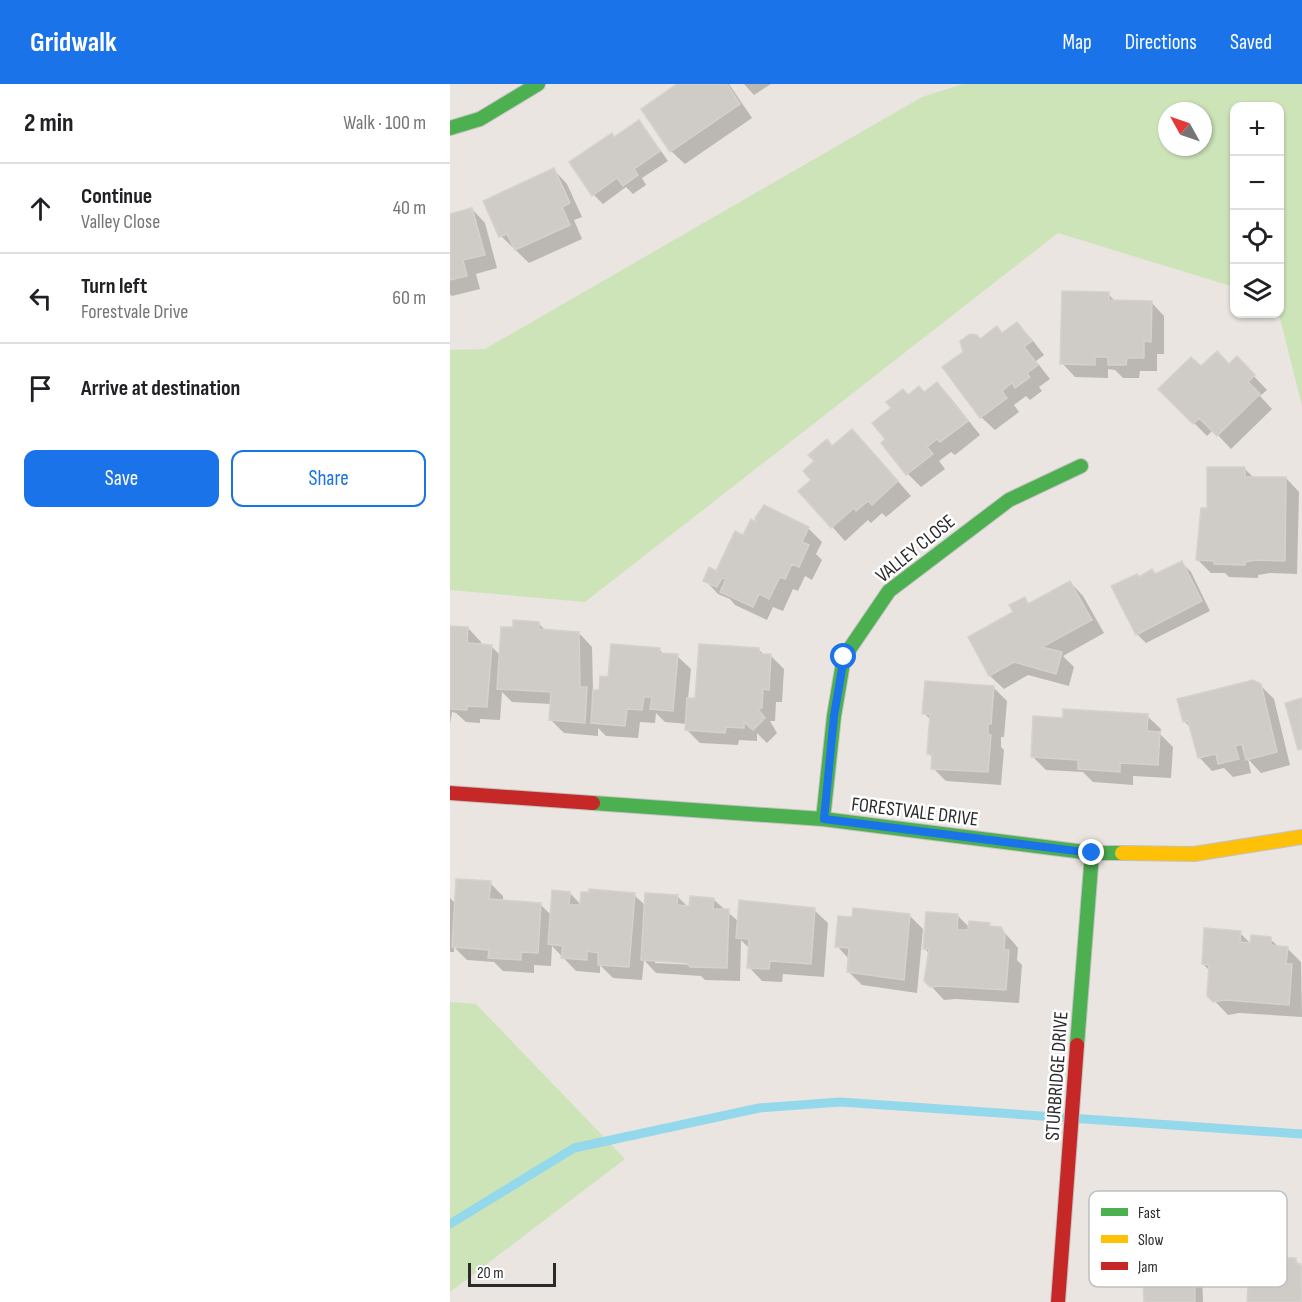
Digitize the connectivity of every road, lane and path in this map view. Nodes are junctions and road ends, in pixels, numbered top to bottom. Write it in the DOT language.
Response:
graph roads {
  1 [pos="538,84"];
  2 [pos="450,129"];
  3 [pos="1081,466"];
  4 [pos="450,793"];
  5 [pos="824,819"];
  6 [pos="1302,837"];
  7 [pos="1092,853"];
  8 [pos="1058,1302"];
  1 -- 2 [label="street"];
  3 -- 5 [label="street, VALLEY CLOSE"];
  4 -- 5 [label="street, FORESTVALE DRIVE"];
  5 -- 7 [label="street, FORESTVALE DRIVE"];
  6 -- 7 [label="street, FORESTVALE DRIVE"];
  7 -- 8 [label="street, STURBRIDGE DRIVE"];
}
